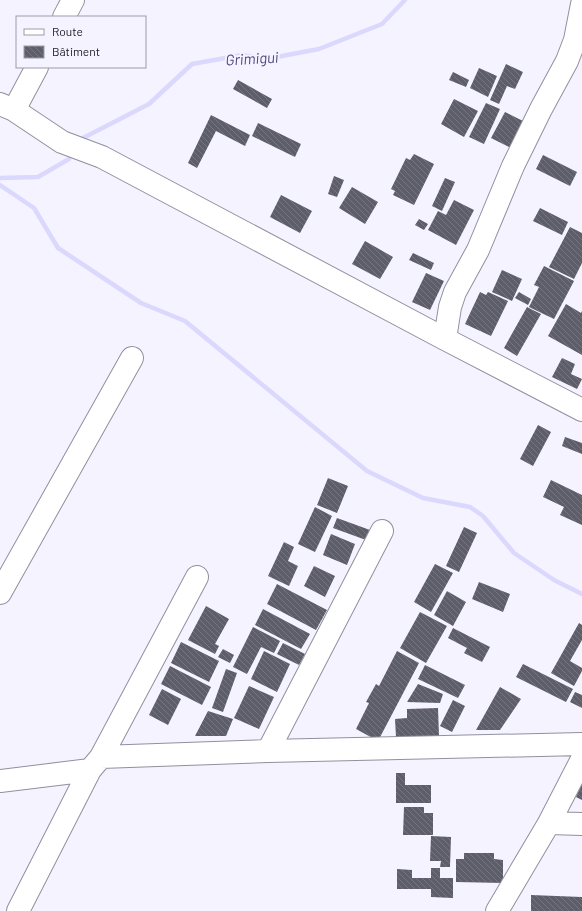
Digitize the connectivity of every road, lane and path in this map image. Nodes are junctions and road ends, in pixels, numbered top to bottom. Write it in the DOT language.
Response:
graph roads {
  1 [pos="73,0"];
  2 [pos="582,4"];
  3 [pos="65,16"];
  4 [pos="36,68"];
  5 [pos="7,107"];
  6 [pos="446,339"];
  7 [pos="132,358"];
  8 [pos="582,410"];
  9 [pos="382,531"];
  10 [pos="197,577"];
  11 [pos="0,593"];
  12 [pos="582,744"];
  13 [pos="268,751"];
  14 [pos="582,759"];
  15 [pos="95,764"];
  16 [pos="0,781"];
  17 [pos="549,823"];
  18 [pos="582,824"];
  19 [pos="18,911"];
  20 [pos="497,911"];
  1 -- 3 [label="street"];
  2 -- 6 [label="street"];
  4 -- 5 [label="street"];
  5 -- 6 [label="street"];
  6 -- 8 [label="street"];
  7 -- 11 [label="street"];
  9 -- 13 [label="street"];
  10 -- 15 [label="street"];
  12 -- 13 [label="street"];
  13 -- 15 [label="street"];
  14 -- 17 [label="street"];
  15 -- 16 [label="street"];
  15 -- 19 [label="street"];
  17 -- 18 [label="street"];
  17 -- 20 [label="street"];
}
